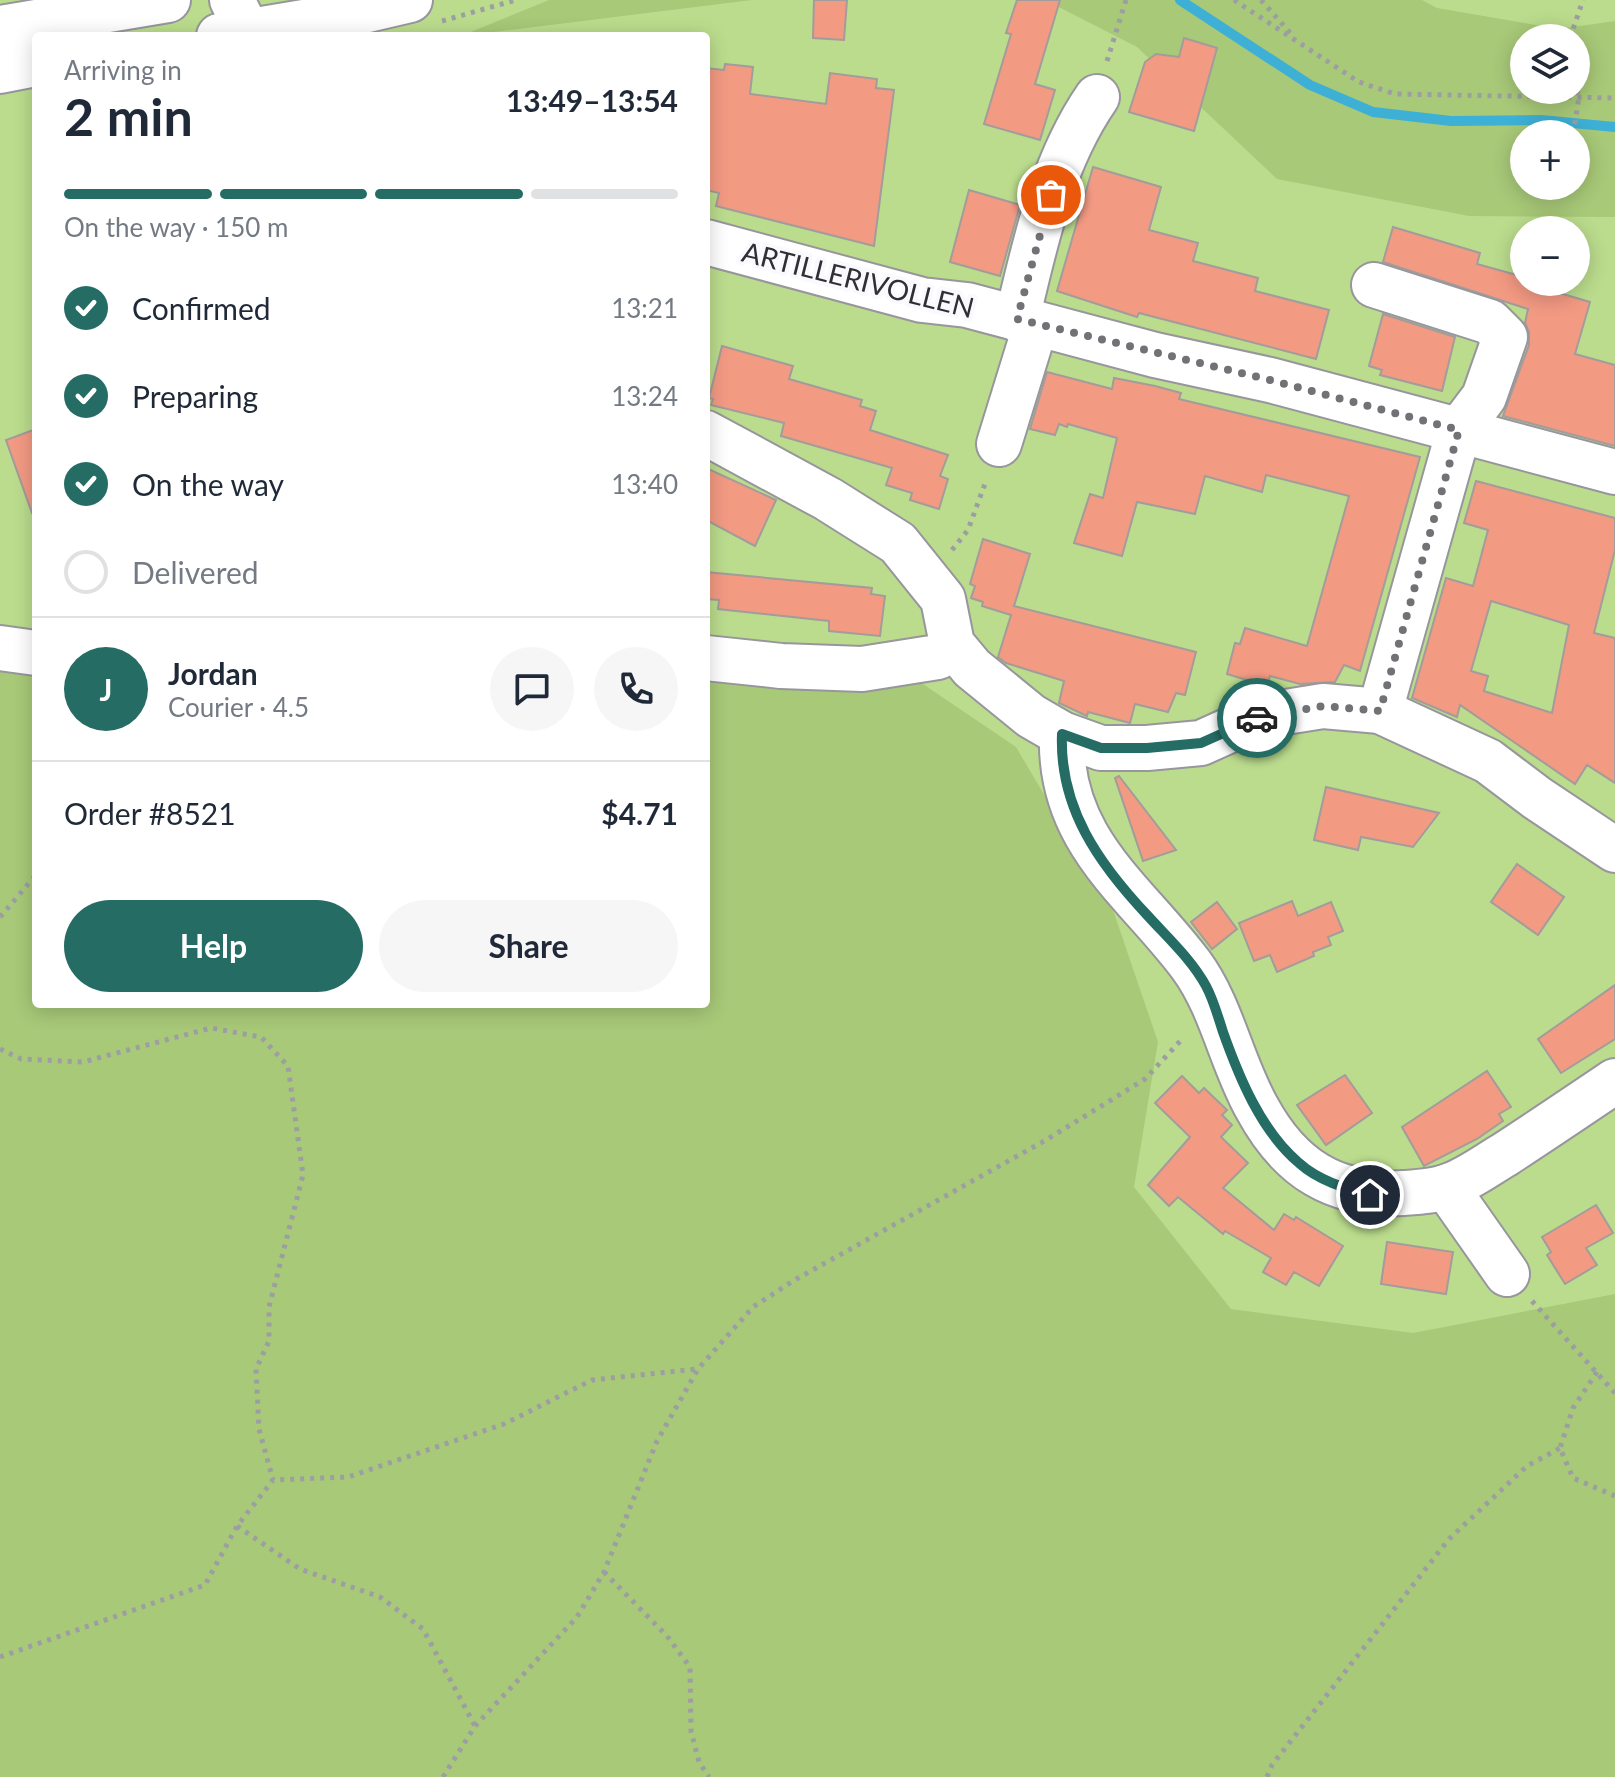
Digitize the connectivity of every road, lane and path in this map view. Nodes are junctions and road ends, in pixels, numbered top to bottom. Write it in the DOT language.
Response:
graph roads {
  1 [pos="168,0"];
  2 [pos="410,0"];
  3 [pos="1234,0"];
  4 [pos="1261,0"];
  5 [pos="1583,0"];
  6 [pos="1125,3"];
  7 [pos="231,23"];
  8 [pos="1575,24"];
  9 [pos="0,28"];
  10 [pos="1298,42"];
  11 [pos="32,65"];
  12 [pos="0,71"];
  13 [pos="1097,97"];
  14 [pos="1510,97"];
  15 [pos="1590,97"];
  16 [pos="1615,98"];
  17 [pos="710,243"];
  18 [pos="1374,285"];
  19 [pos="1026,322"];
  20 [pos="1459,430"];
  21 [pos="710,435"];
  22 [pos="999,444"];
  23 [pos="1615,472"];
  24 [pos="968,530"];
  25 [pos="952,644"];
  26 [pos="0,648"];
  27 [pos="32,652"];
  28 [pos="710,658"];
  29 [pos="1380,711"];
  30 [pos="1062,734"];
  31 [pos="1615,850"];
  32 [pos="32,880"];
  33 [pos="0,917"];
  34 [pos="1216,1011"];
  35 [pos="0,1049"];
  36 [pos="1615,1081"];
  37 [pos="1446,1187"];
  38 [pos="1507,1274"];
  39 [pos="698,1369"];
  40 [pos="1597,1372"];
  41 [pos="1615,1393"];
  42 [pos="1560,1448"];
  43 [pos="273,1480"];
  44 [pos="1615,1496"];
  45 [pos="237,1526"];
  46 [pos="604,1572"];
  47 [pos="0,1657"];
  48 [pos="475,1726"];
  49 [pos="443,1777"];
  50 [pos="709,1777"];
  51 [pos="1267,1777"];
  1 -- 9 [label="main road"];
  2 -- 7 [label="main road"];
  3 -- 10 [label="path"];
  4 -- 10 [label="path"];
  5 -- 8 [label="path"];
  6 -- 13 [label="path"];
  10 -- 14 [label="path"];
  11 -- 12 [label="main road"];
  13 -- 19 [label="main road"];
  15 -- 16 [label="path"];
  17 -- 19 [label="main road, ARTILLERIVOLLEN"];
  18 -- 20 [label="main road"];
  19 -- 20 [label="main road, ARTILLERIVOLLEN"];
  19 -- 22 [label="main road"];
  20 -- 23 [label="main road, ARTILLERIVOLLEN"];
  20 -- 29 [label="main road"];
  21 -- 25 [label="main road"];
  22 -- 24 [label="path"];
  25 -- 28 [label="main road"];
  25 -- 30 [label="main road"];
  26 -- 27 [label="main road"];
  29 -- 30 [label="main road"];
  29 -- 31 [label="main road"];
  30 -- 34 [label="main road"];
  32 -- 33 [label="path"];
  34 -- 37 [label="main road"];
  34 -- 39 [label="path"];
  35 -- 43 [label="path"];
  36 -- 37 [label="main road"];
  37 -- 38 [label="main road"];
  38 -- 40 [label="path"];
  39 -- 43 [label="path"];
  39 -- 46 [label="path"];
  40 -- 41 [label="path"];
  40 -- 42 [label="path"];
  42 -- 44 [label="path"];
  42 -- 51 [label="path"];
  43 -- 45 [label="path"];
  45 -- 47 [label="path"];
  45 -- 48 [label="path"];
  46 -- 48 [label="path"];
  46 -- 50 [label="path"];
  48 -- 49 [label="path"];
}
